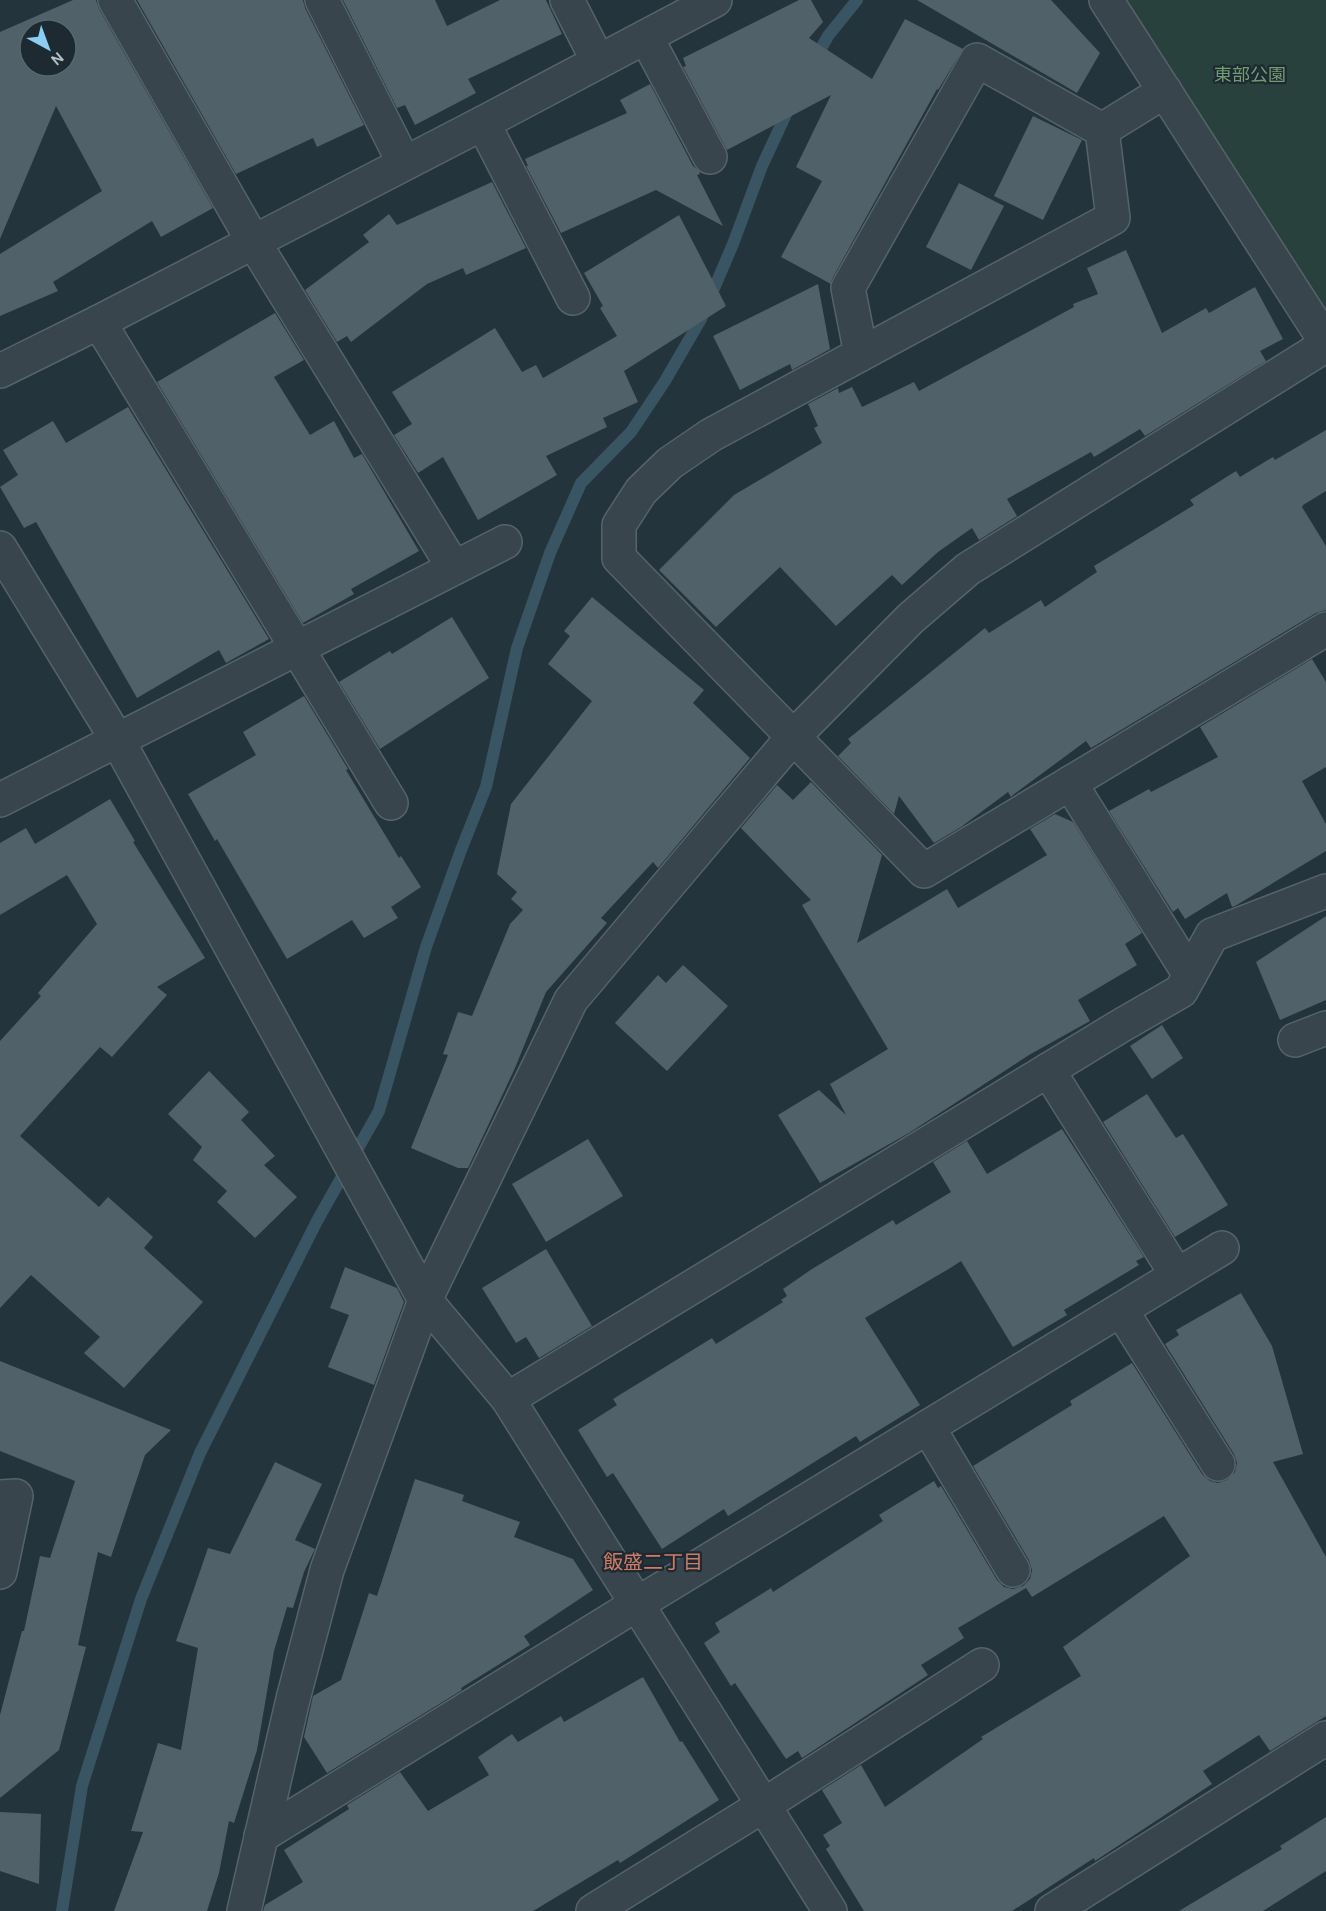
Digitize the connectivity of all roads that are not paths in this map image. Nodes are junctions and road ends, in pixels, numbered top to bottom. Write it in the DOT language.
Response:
graph roads {
  1 [pos="114,0"];
  2 [pos="322,0"];
  3 [pos="567,0"];
  4 [pos="715,0"];
  5 [pos="1106,0"];
  6 [pos="646,36"];
  7 [pos="598,62"];
  8 [pos="1165,91"];
  9 [pos="483,123"];
  10 [pos="1102,130"];
  11 [pos="710,157"];
  12 [pos="404,163"];
  13 [pos="253,241"];
  14 [pos="573,298"];
  15 [pos="99,322"];
  16 [pos="1326,344"];
  17 [pos="861,354"];
  18 [pos="0,371"];
  19 [pos="505,542"];
  20 [pos="0,548"];
  21 [pos="454,568"];
  22 [pos="1326,628"];
  23 [pos="297,649"];
  24 [pos="794,737"];
  25 [pos="118,741"];
  26 [pos="1070,783"];
  27 [pos="0,800"];
  28 [pos="391,803"];
  29 [pos="1326,891"];
  30 [pos="1190,975"];
  31 [pos="1326,1028"];
  32 [pos="1295,1040"];
  33 [pos="1048,1070"];
  34 [pos="1222,1248"];
  35 [pos="1178,1275"];
  36 [pos="425,1300"];
  37 [pos="1121,1310"];
  38 [pos="508,1399"];
  39 [pos="928,1427"];
  40 [pos="1218,1464"];
  41 [pos="0,1497"];
  42 [pos="1013,1570"];
  43 [pos="0,1572"];
  44 [pos="637,1604"];
  45 [pos="982,1665"];
  46 [pos="1326,1738"];
  47 [pos="764,1805"];
  48 [pos="261,1836"];
  49 [pos="244,1911"];
  50 [pos="593,1911"];
  51 [pos="830,1911"];
  52 [pos="1052,1911"];
  1 -- 13 [label="street"];
  2 -- 12 [label="street"];
  3 -- 7 [label="street"];
  4 -- 6 [label="street"];
  5 -- 8 [label="street"];
  6 -- 7 [label="street"];
  6 -- 11 [label="street"];
  7 -- 9 [label="street"];
  8 -- 10 [label="street"];
  8 -- 16 [label="street"];
  9 -- 12 [label="street"];
  9 -- 14 [label="street"];
  10 -- 17 [label="street"];
  10 -- 17 [label="street"];
  12 -- 13 [label="street"];
  13 -- 15 [label="street"];
  13 -- 21 [label="street"];
  15 -- 18 [label="street"];
  15 -- 23 [label="street"];
  16 -- 24 [label="street"];
  17 -- 24 [label="street"];
  19 -- 21 [label="street"];
  20 -- 25 [label="street"];
  21 -- 23 [label="street"];
  22 -- 26 [label="street"];
  23 -- 25 [label="street"];
  23 -- 28 [label="street"];
  24 -- 26 [label="street"];
  24 -- 36 [label="street"];
  25 -- 27 [label="street"];
  25 -- 36 [label="street"];
  26 -- 30 [label="street"];
  29 -- 30 [label="street"];
  30 -- 33 [label="street"];
  31 -- 32 [label="street"];
  33 -- 35 [label="street"];
  33 -- 38 [label="street"];
  34 -- 35 [label="street"];
  35 -- 37 [label="street"];
  36 -- 38 [label="street"];
  36 -- 48 [label="street"];
  37 -- 39 [label="street"];
  37 -- 40 [label="street"];
  38 -- 44 [label="street"];
  39 -- 42 [label="street"];
  39 -- 44 [label="street"];
  41 -- 43 [label="street"];
  44 -- 47 [label="street"];
  44 -- 48 [label="street"];
  45 -- 47 [label="street"];
  46 -- 52 [label="street"];
  47 -- 50 [label="street"];
  47 -- 51 [label="street"];
  48 -- 49 [label="street"];
}
